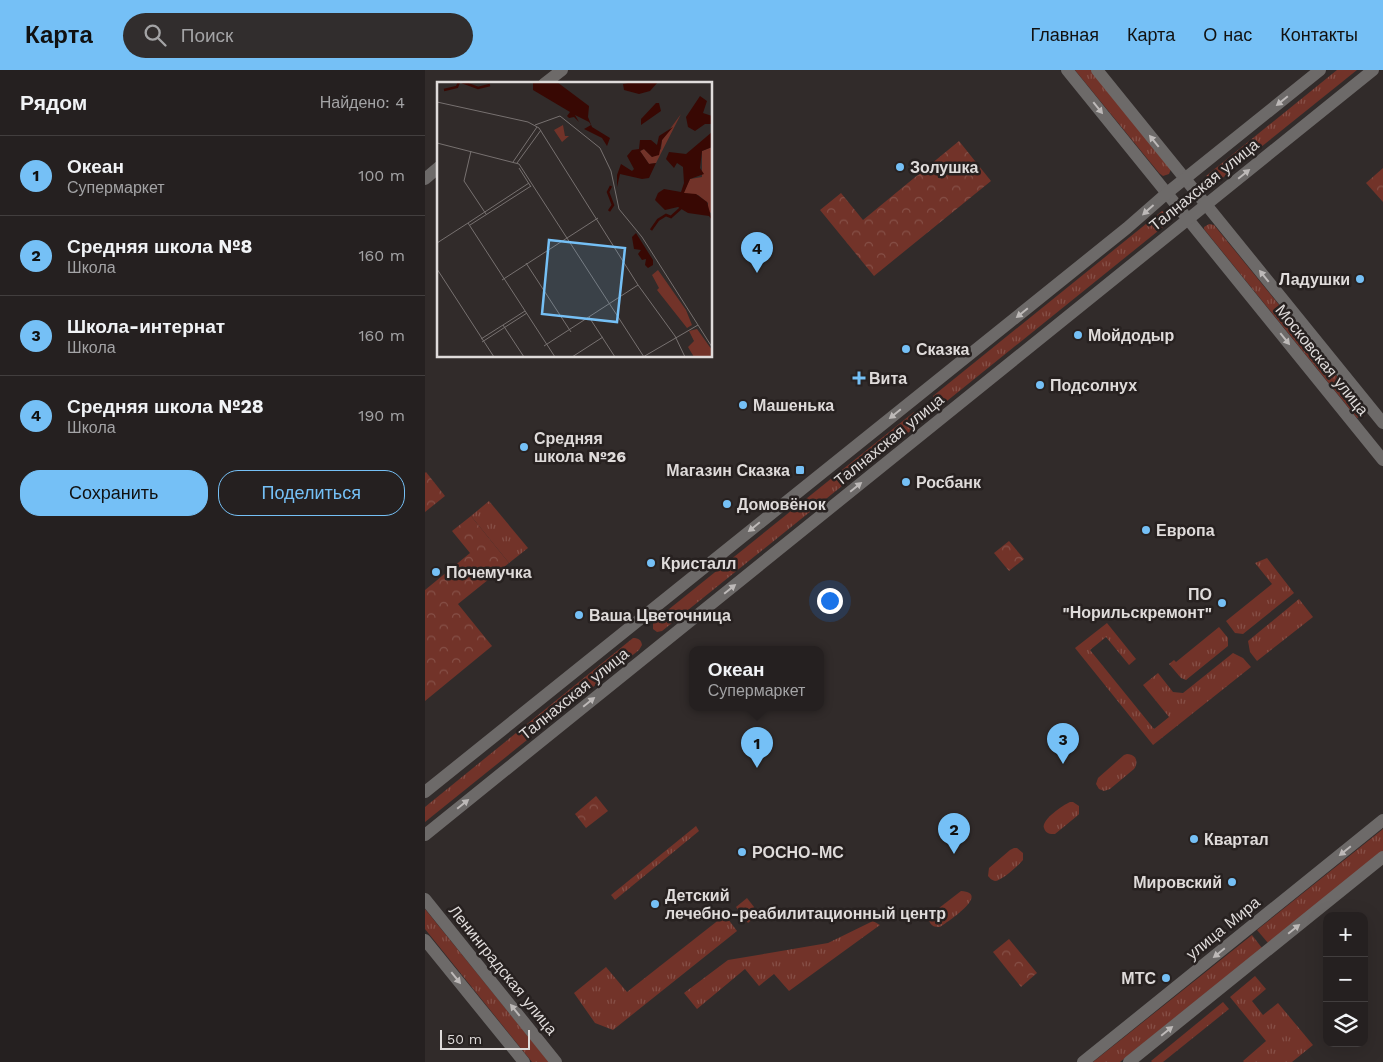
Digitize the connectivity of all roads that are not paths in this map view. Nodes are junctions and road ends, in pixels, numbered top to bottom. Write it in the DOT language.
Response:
graph roads {
  1 [pos="562,70"];
  2 [pos="1067,70"];
  3 [pos="1097,70"];
  4 [pos="1320,70"];
  5 [pos="1373,70"];
  6 [pos="547,82"];
  7 [pos="437,169"];
  8 [pos="425,179"];
  9 [pos="1185,179"];
  10 [pos="1167,193"];
  11 [pos="1206,205"];
  12 [pos="1188,219"];
  13 [pos="1383,423"];
  14 [pos="1364,438"];
  15 [pos="1383,460"];
  16 [pos="425,792"];
  17 [pos="1383,820"];
  18 [pos="425,835"];
  19 [pos="1383,857"];
  20 [pos="425,899"];
  21 [pos="425,940"];
  22 [pos="524,1062"];
  23 [pos="556,1062"];
  24 [pos="1083,1062"];
  25 [pos="1129,1062"];
  1 -- 6 [label="street"];
  2 -- 10 [label="street, Московская улица, one-way"];
  9 -- 3 [label="street, Московская улица, one-way"];
  4 -- 9 [label="street, Талнахская улица, one-way"];
  11 -- 5 [label="street, Талнахская улица, one-way"];
  7 -- 8 [label="street"];
  9 -- 10 [label="street, Талнахская улица"];
  9 -- 11 [label="street, Московская улица"];
  10 -- 12 [label="street, Московская улица"];
  10 -- 16 [label="street, Талнахская улица, one-way"];
  11 -- 12 [label="street, Талнахская улица"];
  13 -- 11 [label="street, Московская улица, one-way"];
  12 -- 14 [label="street, Московская улица, one-way"];
  18 -- 12 [label="street, Талнахская улица, one-way"];
  13 -- 14 [label="street"];
  14 -- 15 [label="street, Московская улица"];
  17 -- 24 [label="street, улица Мира, one-way"];
  25 -- 19 [label="street, one-way"];
  23 -- 20 [label="street, Ленинградская улица, one-way"];
  21 -- 22 [label="street, one-way"];
}
